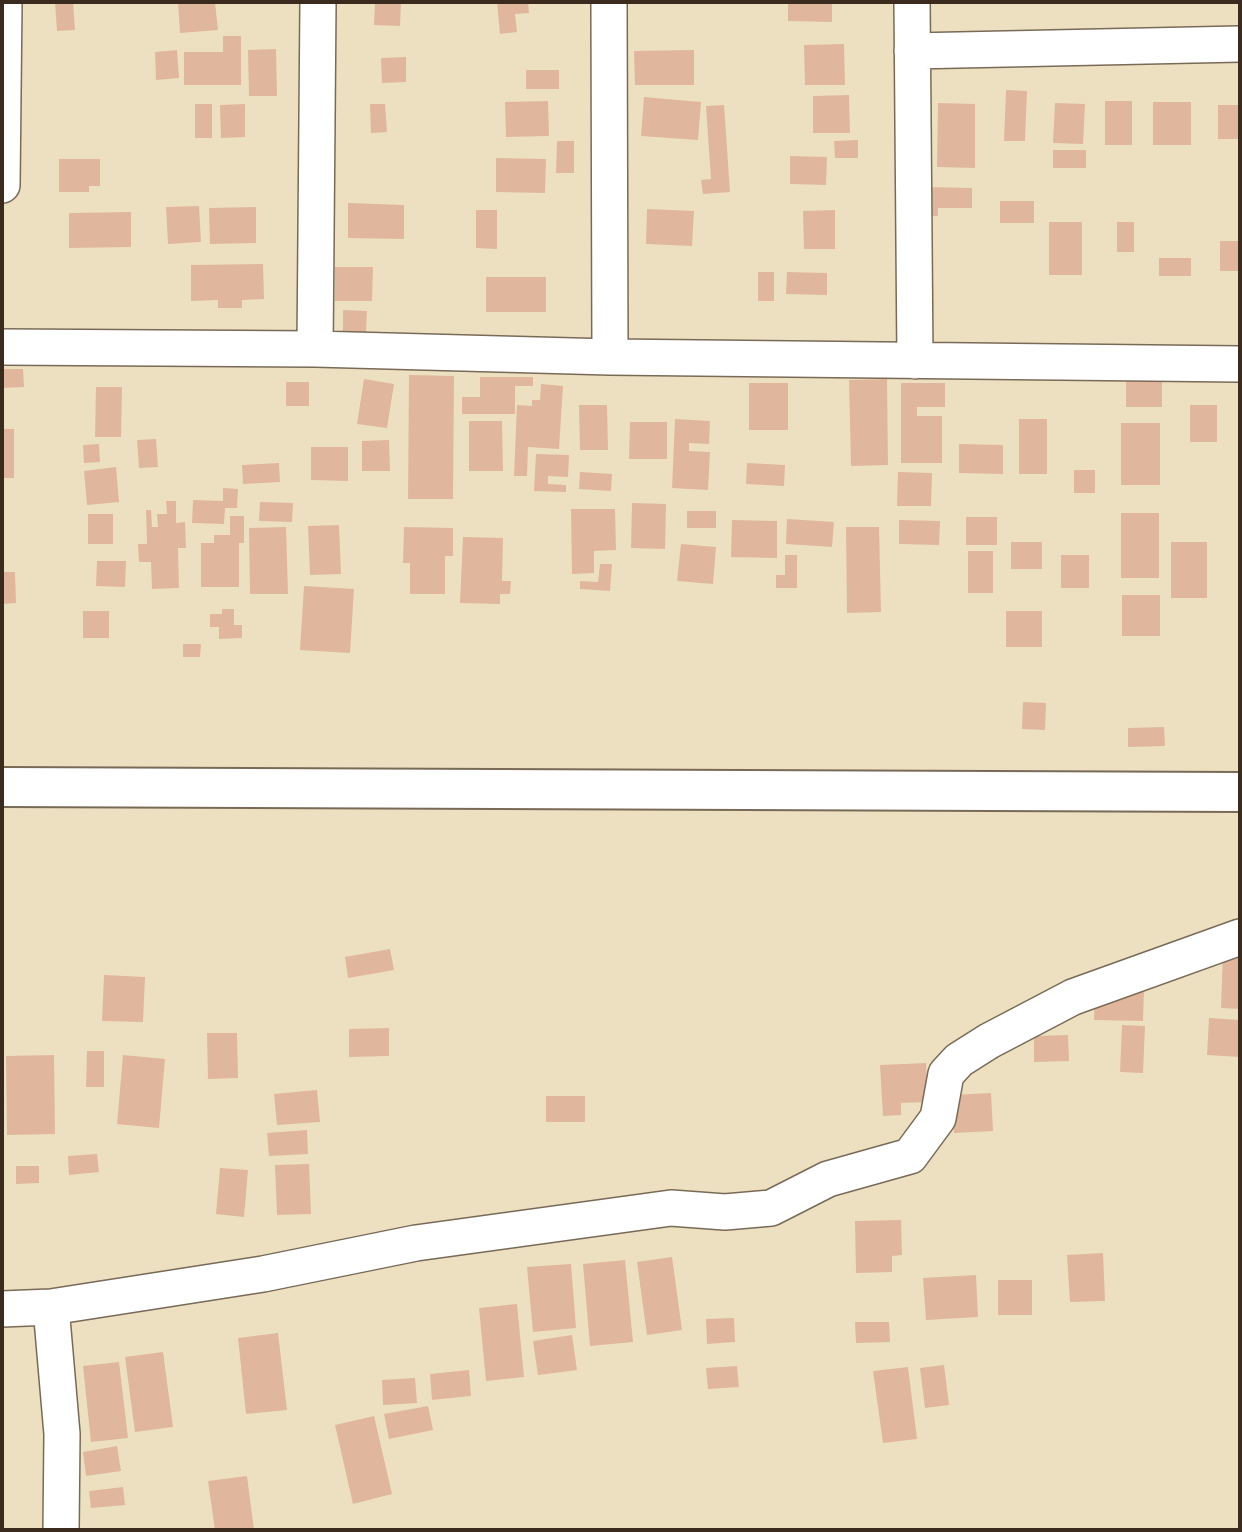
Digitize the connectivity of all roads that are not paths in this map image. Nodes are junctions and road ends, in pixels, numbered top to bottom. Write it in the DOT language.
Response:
graph roads {
  1 [pos="5,2"];
  2 [pos="318,2"];
  3 [pos="609,2"];
  4 [pos="912,2"];
  5 [pos="1240,44"];
  6 [pos="912,51"];
  7 [pos="2,186"];
  8 [pos="2,347"];
  9 [pos="315,349"];
  10 [pos="610,357"];
  11 [pos="915,361"];
  12 [pos="1240,364"];
  13 [pos="2,787"];
  14 [pos="1240,792"];
  15 [pos="1240,937"];
  16 [pos="51,1307"];
  17 [pos="2,1310"];
  18 [pos="61,1530"];
  1 -- 7 [label="street"];
  2 -- 9 [label="street"];
  3 -- 10 [label="street"];
  4 -- 6 [label="street"];
  5 -- 6 [label="street"];
  6 -- 11 [label="street"];
  8 -- 9 [label="street"];
  9 -- 10 [label="street"];
  10 -- 11 [label="street"];
  11 -- 12 [label="street"];
  13 -- 14 [label="main road"];
  15 -- 16 [label="street"];
  16 -- 17 [label="street"];
  16 -- 18 [label="street"];
}
